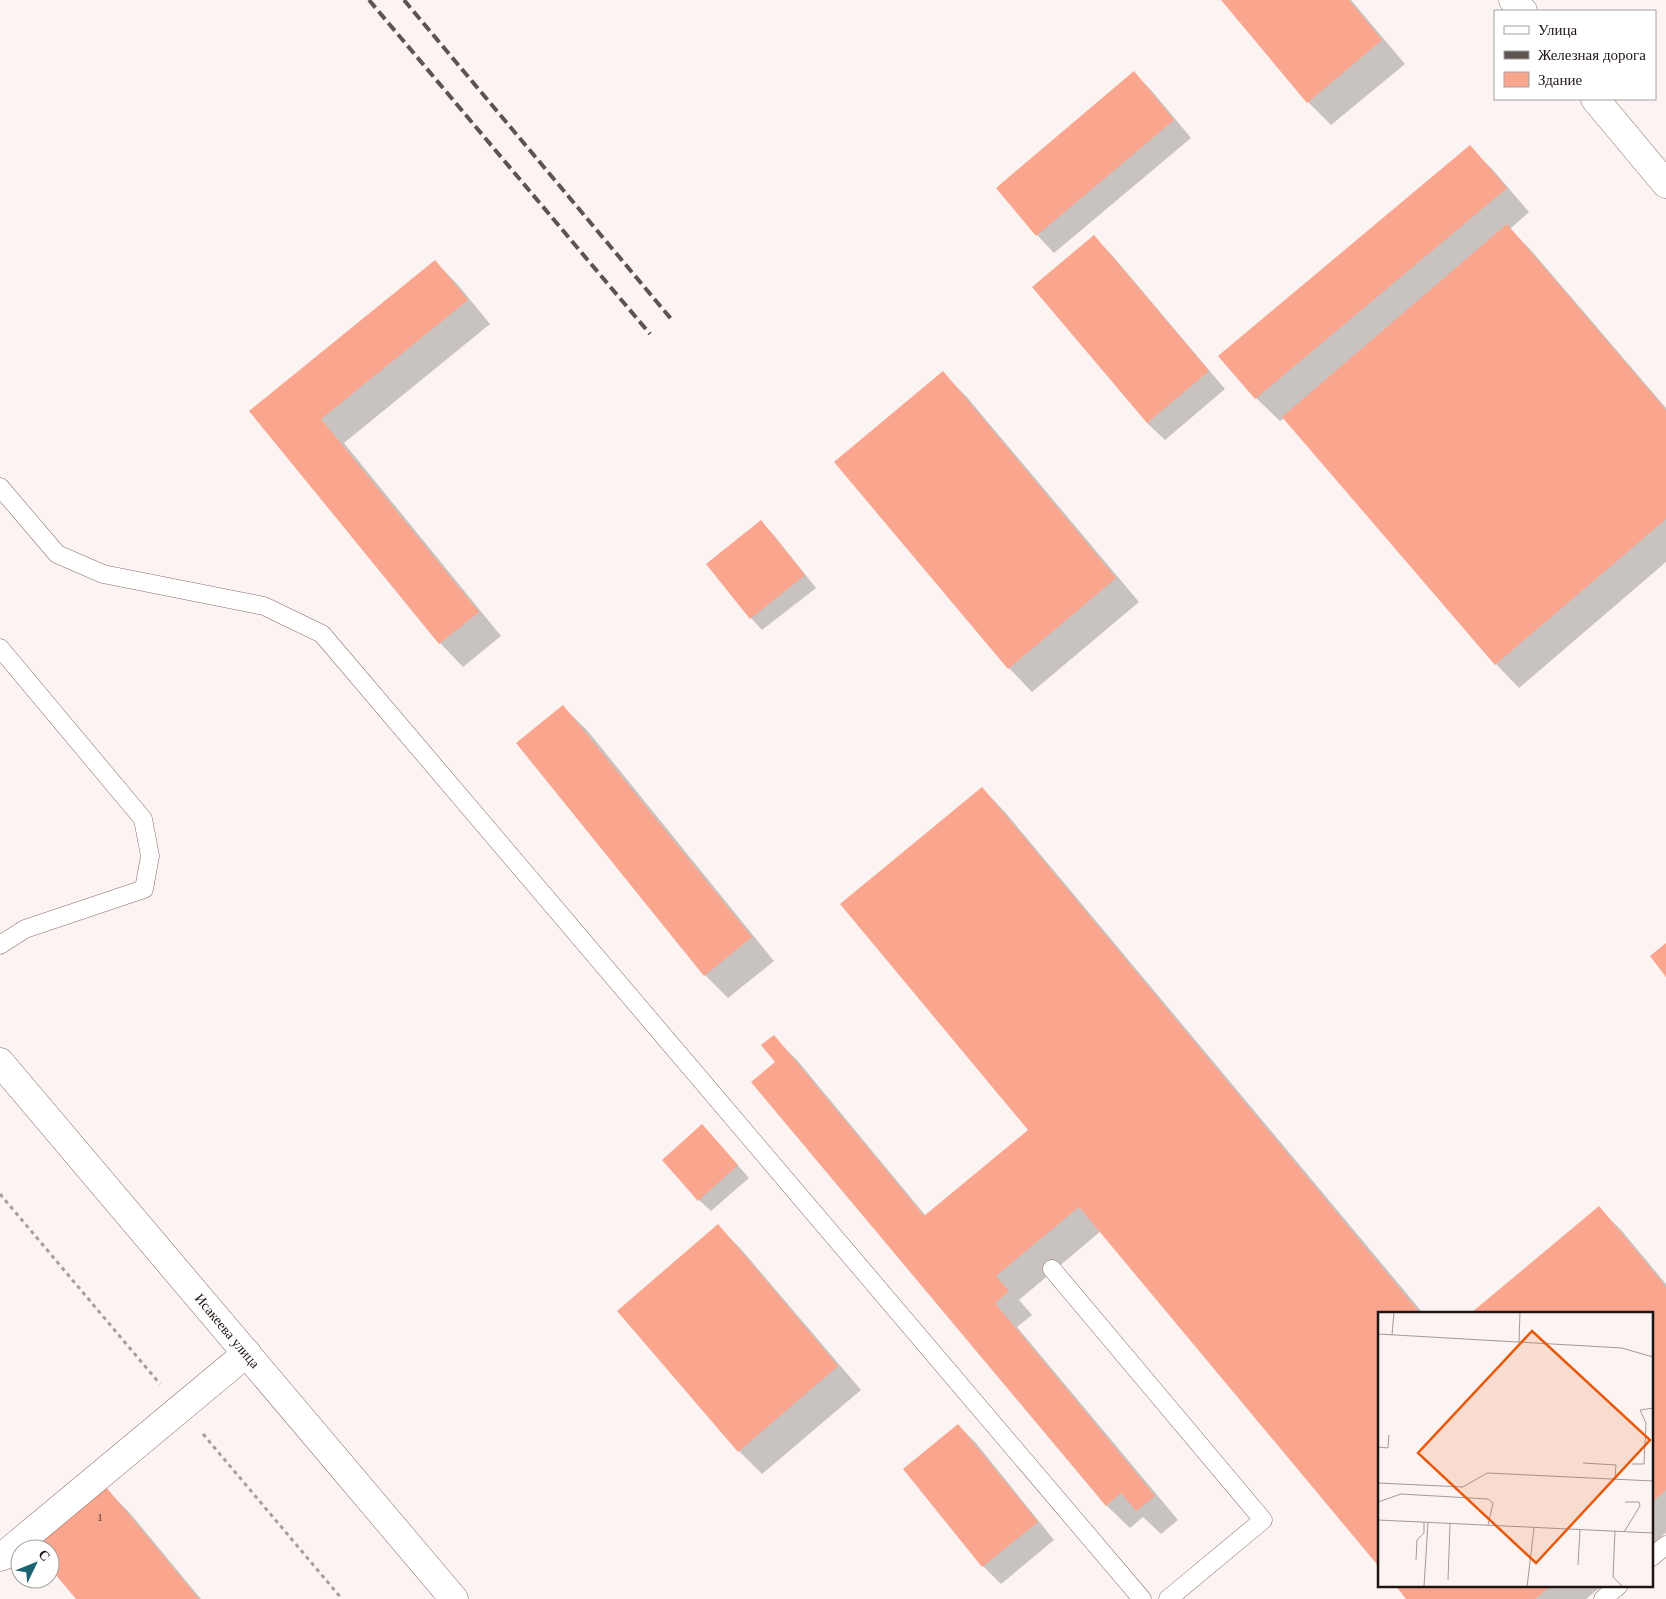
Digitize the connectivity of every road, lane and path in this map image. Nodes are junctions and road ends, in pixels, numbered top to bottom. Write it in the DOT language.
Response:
graph roads {
  1 [pos="1513,0"];
  2 [pos="1521,10"];
  3 [pos="1596,100"];
  4 [pos="1666,184"];
  5 [pos="0,487"];
  6 [pos="0,648"];
  7 [pos="0,945"];
  8 [pos="0,1062"];
  9 [pos="0,1194"];
  10 [pos="1052,1269"];
  11 [pos="247,1353"];
  12 [pos="162,1386"];
  13 [pos="203,1434"];
  14 [pos="1666,1545"];
  15 [pos="1654,1555"];
  16 [pos="0,1557"];
  17 [pos="1618,1586"];
  18 [pos="342,1599"];
  19 [pos="454,1599"];
  20 [pos="1142,1599"];
  21 [pos="1168,1599"];
  22 [pos="1603,1599"];
  1 -- 2 [label="street"];
  3 -- 4 [label="street"];
  5 -- 20 [label="lane"];
  6 -- 7 [label="lane"];
  8 -- 11 [label="street, Исакеева улица"];
  9 -- 12 [label="path"];
  10 -- 21 [label="lane"];
  11 -- 16 [label="street"];
  11 -- 19 [label="street, Исакеева улица"];
  13 -- 18 [label="path"];
  14 -- 15 [label="lane"];
  17 -- 22 [label="lane"];
}
